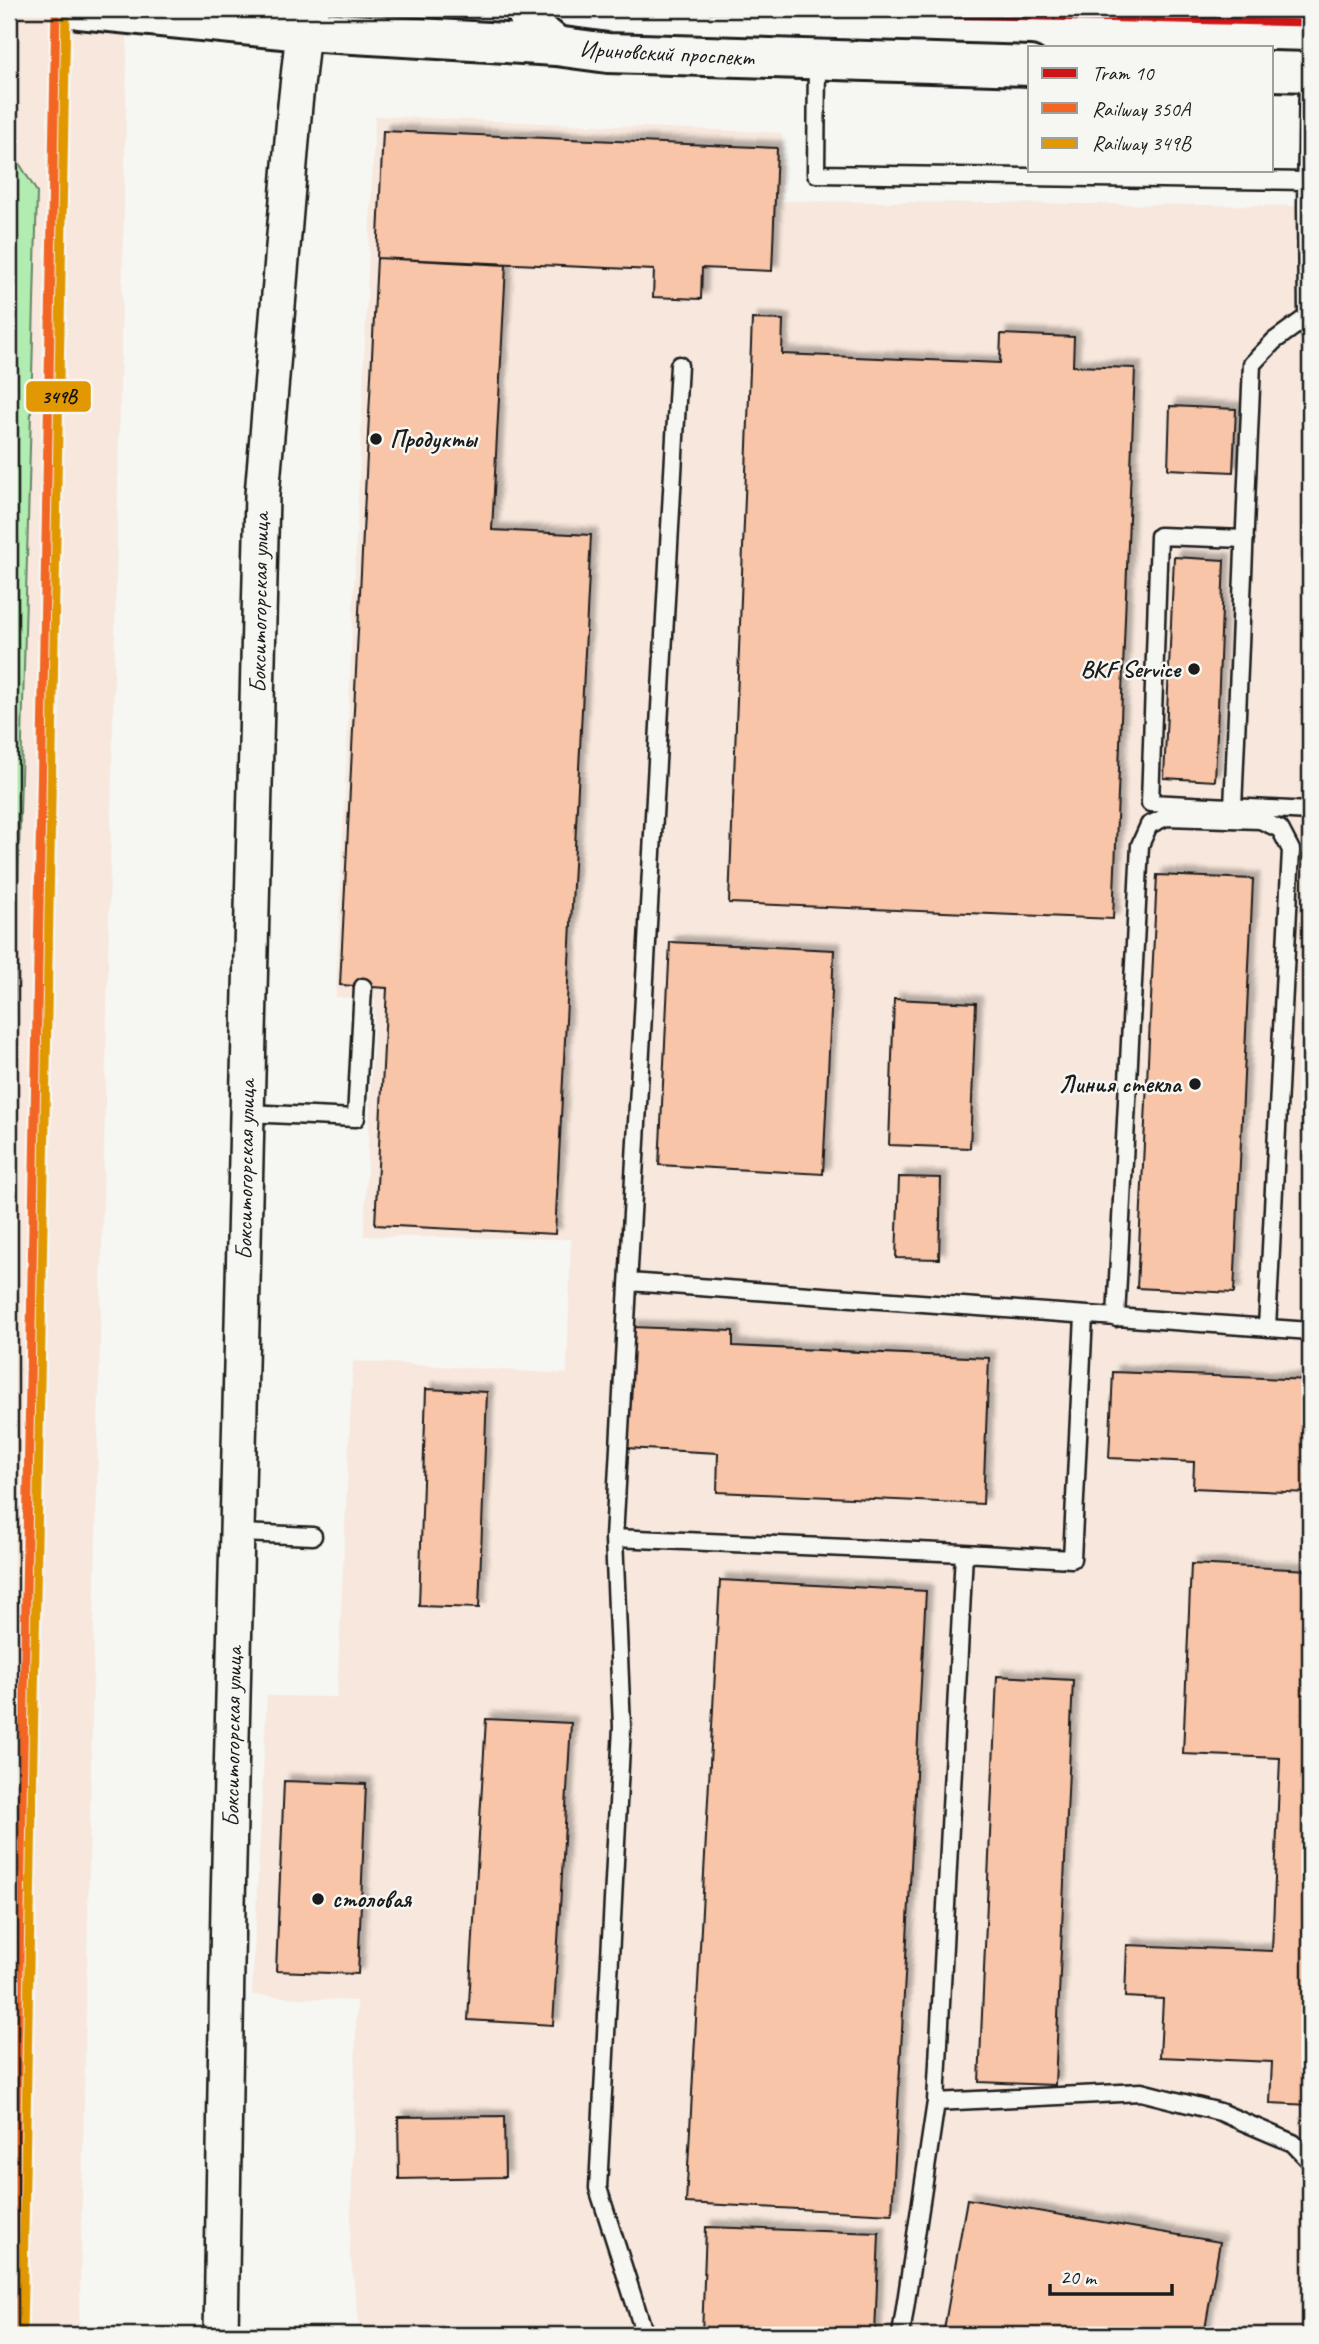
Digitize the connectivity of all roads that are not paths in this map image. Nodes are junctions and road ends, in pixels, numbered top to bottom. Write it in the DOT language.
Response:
graph roads {
  1 [pos="79,9"];
  2 [pos="525,9"];
  3 [pos="308,20"];
  4 [pos="556,46"];
  5 [pos="817,59"];
  6 [pos="1028,66"];
  7 [pos="1297,71"];
  8 [pos="1306,181"];
  9 [pos="1309,325"];
  10 [pos="679,365"];
  11 [pos="1245,539"];
  12 [pos="1233,808"];
  13 [pos="1310,811"];
  14 [pos="363,987"];
  15 [pos="246,1113"];
  16 [pos="629,1282"];
  17 [pos="1084,1316"];
  18 [pos="1116,1318"];
  19 [pos="1267,1328"];
  20 [pos="1310,1331"];
  21 [pos="237,1533"];
  22 [pos="313,1536"];
  23 [pos="614,1538"];
  24 [pos="964,1553"];
  25 [pos="936,2102"];
  26 [pos="1310,2161"];
  27 [pos="221,2335"];
  28 [pos="645,2335"];
  29 [pos="901,2335"];
  1 -- 3 [label="main road, Ириновский проспект"];
  2 -- 4 [label="main road"];
  3 -- 4 [label="main road, Ириновский проспект"];
  3 -- 15 [label="street, Бокситогорская улица"];
  4 -- 5 [label="main road, Ириновский проспект"];
  5 -- 6 [label="main road, Ириновский проспект"];
  5 -- 8 [label="lane"];
  7 -- 8 [label="lane"];
  8 -- 9 [label="lane"];
  9 -- 11 [label="lane"];
  10 -- 16 [label="lane"];
  11 -- 12 [label="lane"];
  11 -- 12 [label="lane"];
  12 -- 13 [label="lane"];
  14 -- 15 [label="lane"];
  15 -- 21 [label="street, Бокситогорская улица"];
  16 -- 17 [label="lane"];
  16 -- 23 [label="lane"];
  17 -- 18 [label="lane"];
  17 -- 24 [label="lane"];
  18 -- 19 [label="lane"];
  18 -- 19 [label="lane"];
  19 -- 20 [label="lane"];
  21 -- 22 [label="lane"];
  21 -- 27 [label="street, Бокситогорская улица"];
  23 -- 24 [label="lane"];
  23 -- 28 [label="lane"];
  24 -- 25 [label="lane"];
  25 -- 26 [label="lane"];
  25 -- 29 [label="lane"];
}
